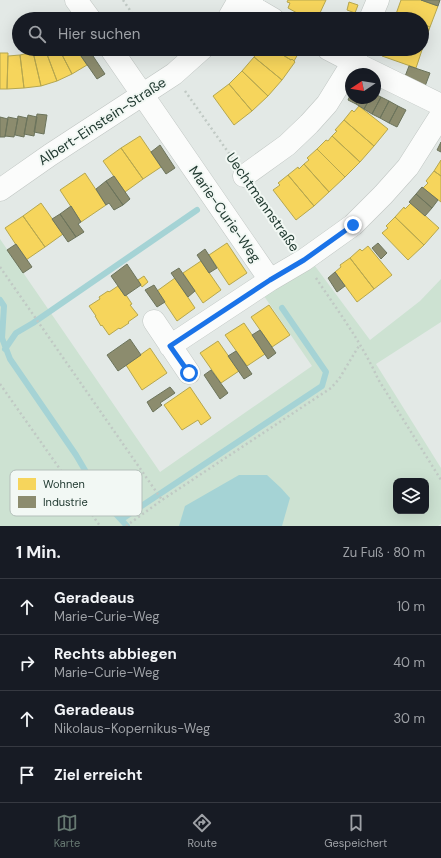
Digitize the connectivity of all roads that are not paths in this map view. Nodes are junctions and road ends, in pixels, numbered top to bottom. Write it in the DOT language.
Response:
graph roads {
  1 [pos="76,0"];
  2 [pos="240,0"];
  3 [pos="249,0"];
  4 [pos="378,0"];
  5 [pos="85,12"];
  6 [pos="232,12"];
  7 [pos="261,12"];
  8 [pos="373,12"];
  9 [pos="116,56"];
  10 [pos="194,56"];
  11 [pos="355,56"];
  12 [pos="142,94"];
  13 [pos="441,105"];
  14 [pos="441,115"];
  15 [pos="244,176"];
  16 [pos="0,190"];
  17 [pos="270,280"];
  18 [pos="154,321"];
  19 [pos="170,346"];
  20 [pos="189,373"];
  1 -- 5 [label="street"];
  2 -- 6 [label="street"];
  3 -- 7 [label="street"];
  4 -- 8 [label="street"];
  9 -- 12 [label="street, Marie-Curie-Weg"];
  10 -- 12 [label="street, Albert-Einstein-Straße"];
  11 -- 13 [label="street"];
  11 -- 15 [label="street"];
  12 -- 16 [label="street, Albert-Einstein-Straße"];
  12 -- 17 [label="street, Marie-Curie-Weg"];
  14 -- 17 [label="street"];
  17 -- 19 [label="street"];
  18 -- 19 [label="street"];
  19 -- 20 [label="street"];
}
